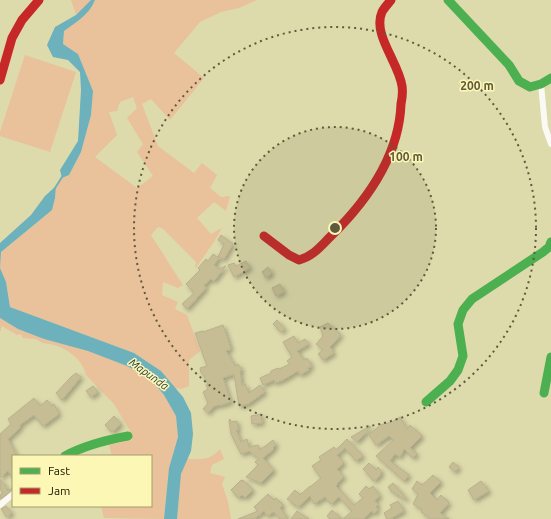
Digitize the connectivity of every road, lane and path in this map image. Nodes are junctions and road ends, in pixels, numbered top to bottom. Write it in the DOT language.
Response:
graph roads {
  1 [pos="39,0"];
  2 [pos="391,0"];
  3 [pos="448,0"];
  4 [pos="551,78"];
  5 [pos="0,80"];
  6 [pos="541,84"];
  7 [pos="551,144"];
  8 [pos="264,236"];
  9 [pos="550,248"];
  10 [pos="551,357"];
  11 [pos="544,393"];
  12 [pos="426,402"];
  13 [pos="128,436"];
  14 [pos="67,455"];
  15 [pos="12,495"];
  16 [pos="0,505"];
  1 -- 5 [label="street"];
  2 -- 8 [label="street"];
  3 -- 6 [label="street"];
  4 -- 6 [label="street"];
  6 -- 7 [label="street"];
  9 -- 12 [label="street"];
  10 -- 11 [label="street"];
  13 -- 14 [label="street"];
  15 -- 16 [label="street"];
}
